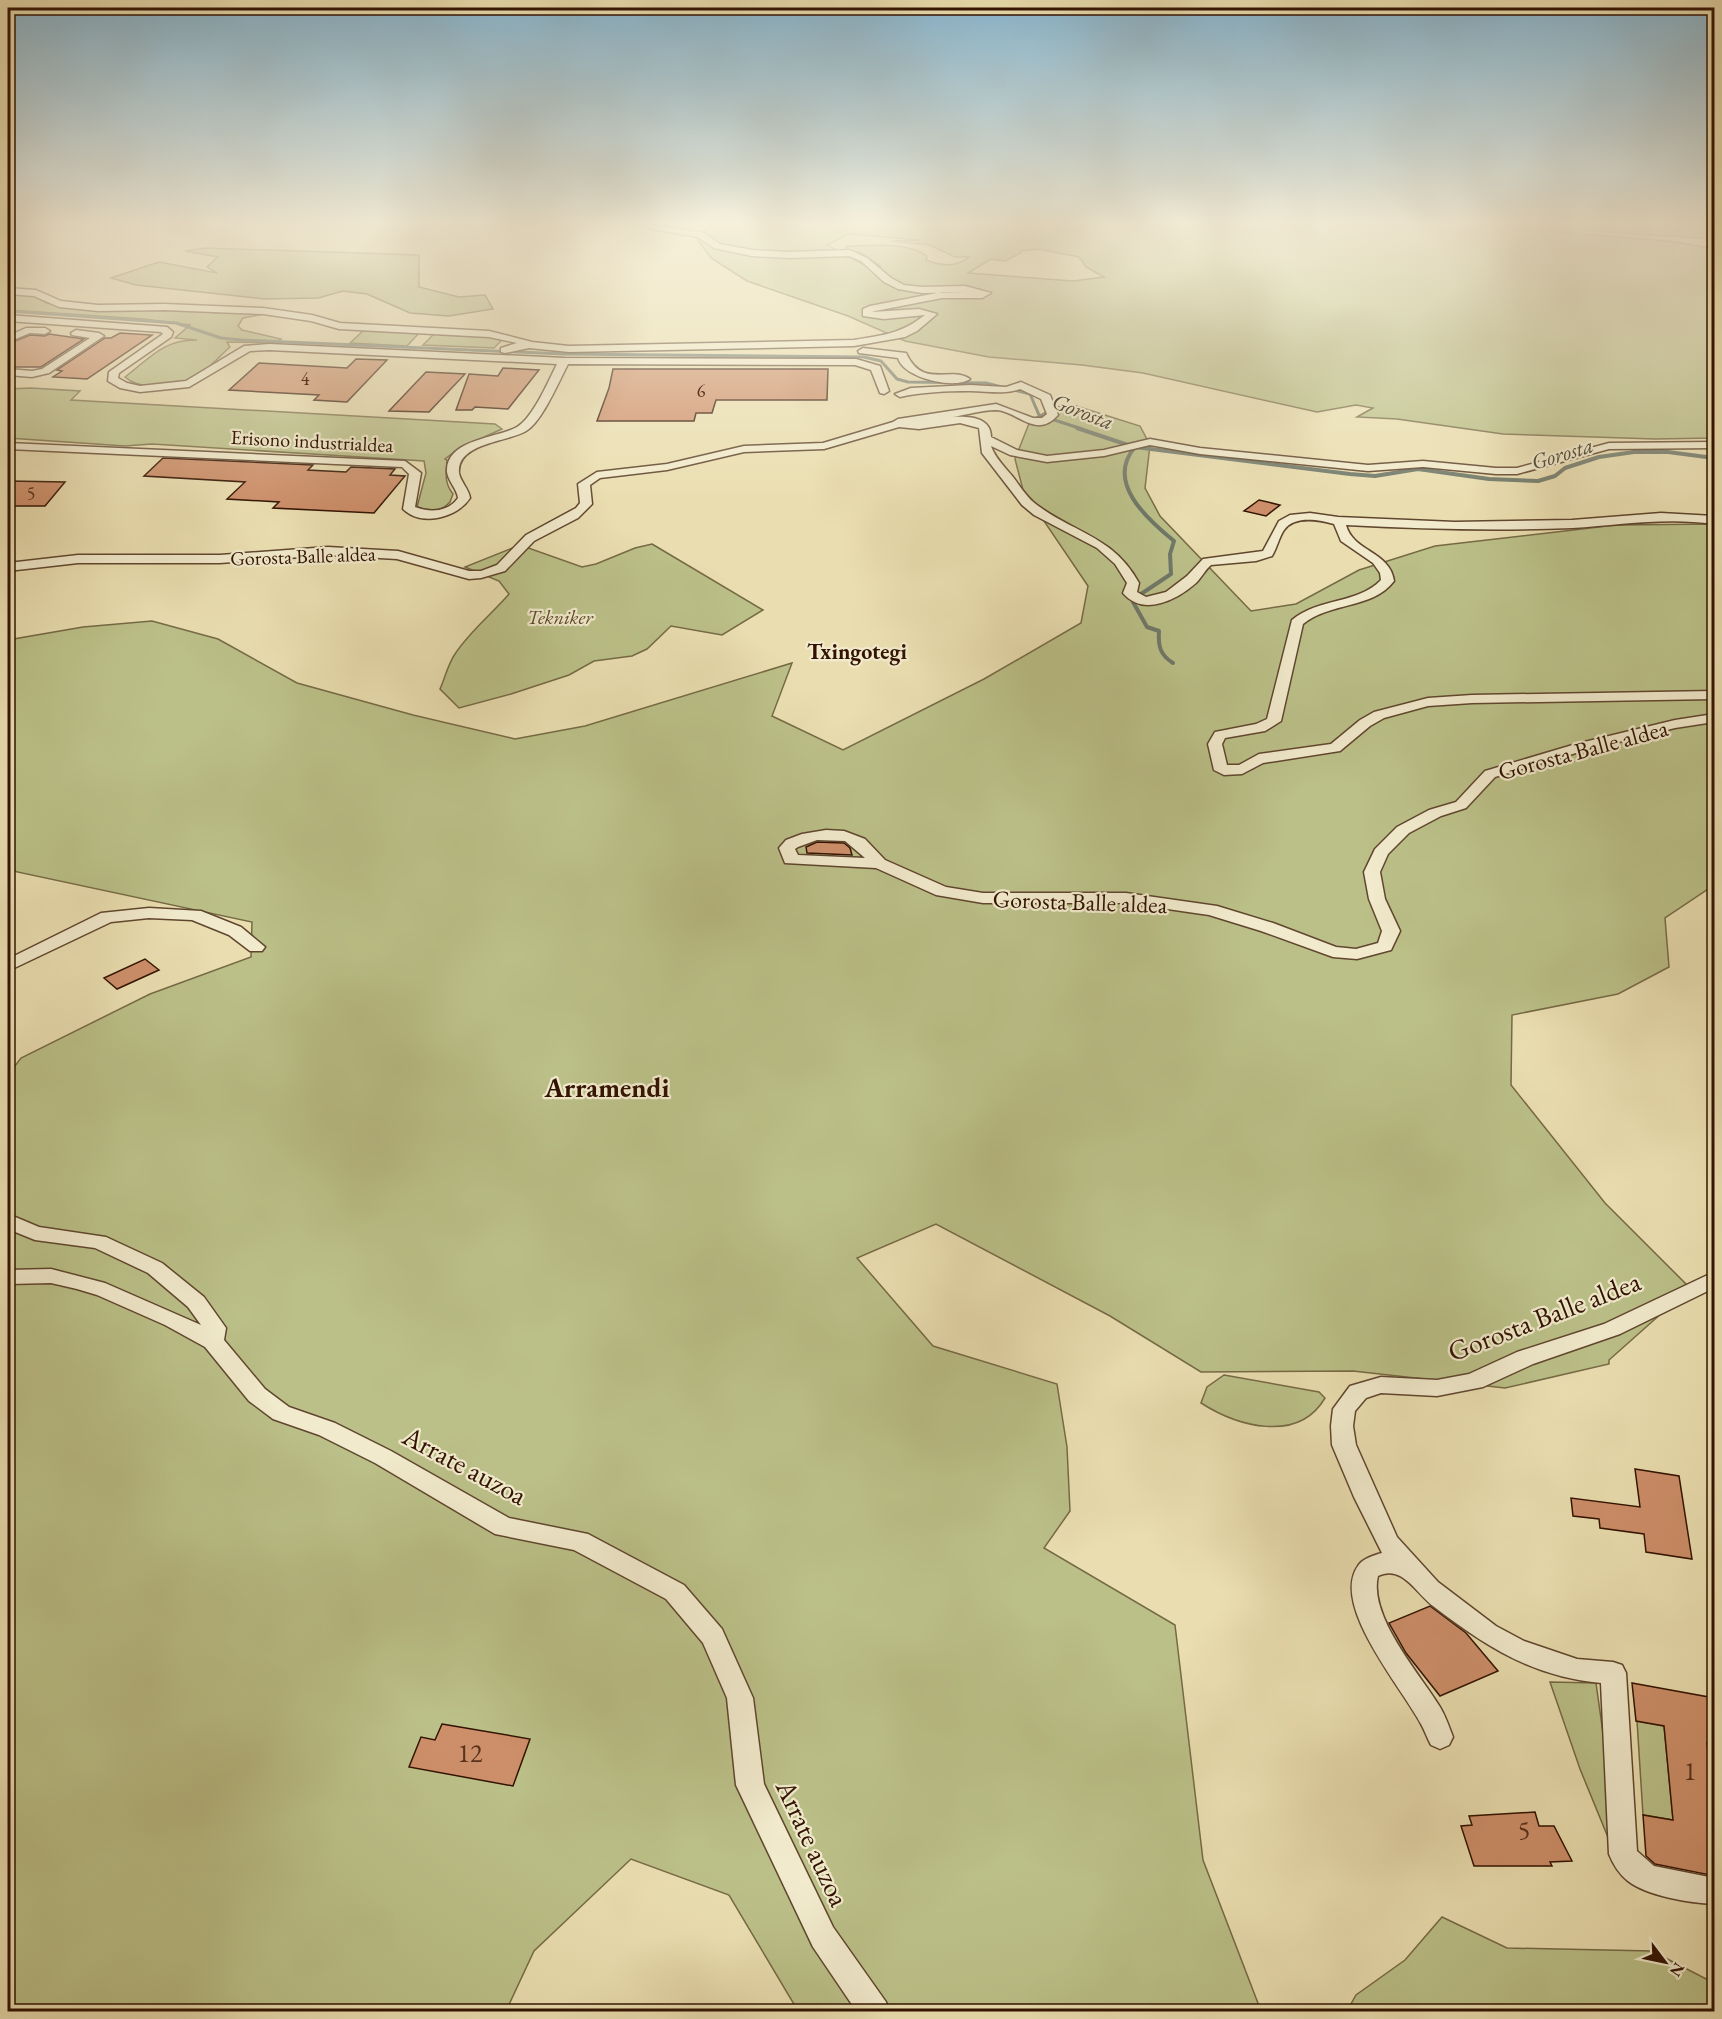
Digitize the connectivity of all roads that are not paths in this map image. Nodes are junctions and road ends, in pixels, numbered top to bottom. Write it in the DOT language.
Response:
graph roads {
  1 [pos="11,318"];
  2 [pos="313,318"];
  3 [pos="927,318"];
  4 [pos="8,339"];
  5 [pos="531,344"];
  6 [pos="684,348"];
  7 [pos="505,350"];
  8 [pos="564,361"];
  9 [pos="8,372"];
  10 [pos="1016,387"];
  11 [pos="898,424"];
  12 [pos="985,439"];
  13 [pos="1714,445"];
  14 [pos="8,446"];
  15 [pos="141,451"];
  16 [pos="161,452"];
  17 [pos="1714,520"];
  18 [pos="1338,521"];
  19 [pos="8,567"];
  20 [pos="1714,695"];
  21 [pos="1714,718"];
  22 [pos="879,863"];
  23 [pos="256,947"];
  24 [pos="8,966"];
  25 [pos="8,1221"];
  26 [pos="8,1277"];
  27 [pos="1714,1279"];
  28 [pos="213,1341"];
  29 [pos="1395,1564"];
  30 [pos="1440,1737"];
  31 [pos="1714,1891"];
  32 [pos="875,2012"];
  1 -- 8 [label="street"];
  2 -- 5 [label="street"];
  3 -- 6 [label="street"];
  4 -- 9 [label="street"];
  5 -- 6 [label="street"];
  5 -- 7 [label="street"];
  6 -- 10 [label="street"];
  8 -- 10 [label="street"];
  8 -- 16 [label="street, Erisono industrialdea"];
  10 -- 11 [label="street, Gorosta Balle aldea"];
  11 -- 12 [label="street, Gorosta Balle aldea"];
  11 -- 19 [label="street, Gorosta Balle aldea"];
  12 -- 13 [label="street, Gorosta Balle aldea"];
  12 -- 18 [label="street, Gorosta Balle aldea"];
  14 -- 15 [label="street"];
  15 -- 16 [label="street, Erisono industrialdea"];
  15 -- 16 [label="street, Erisono industrialdea"];
  17 -- 18 [label="street, Gorosta Balle aldea"];
  18 -- 20 [label="street, Gorosta Balle aldea"];
  21 -- 22 [label="street, Gorosta Balle aldea"];
  22 -- 22 [label="street, Gorosta Balle aldea"];
  23 -- 24 [label="street"];
  25 -- 28 [label="street, Arrate auzoa"];
  26 -- 28 [label="street, Arrate auzoa"];
  27 -- 29 [label="street, Gorosta Balle aldea"];
  28 -- 32 [label="street, Arrate auzoa"];
  29 -- 30 [label="street"];
  29 -- 31 [label="street, Gorosta Balle aldea"];
}
